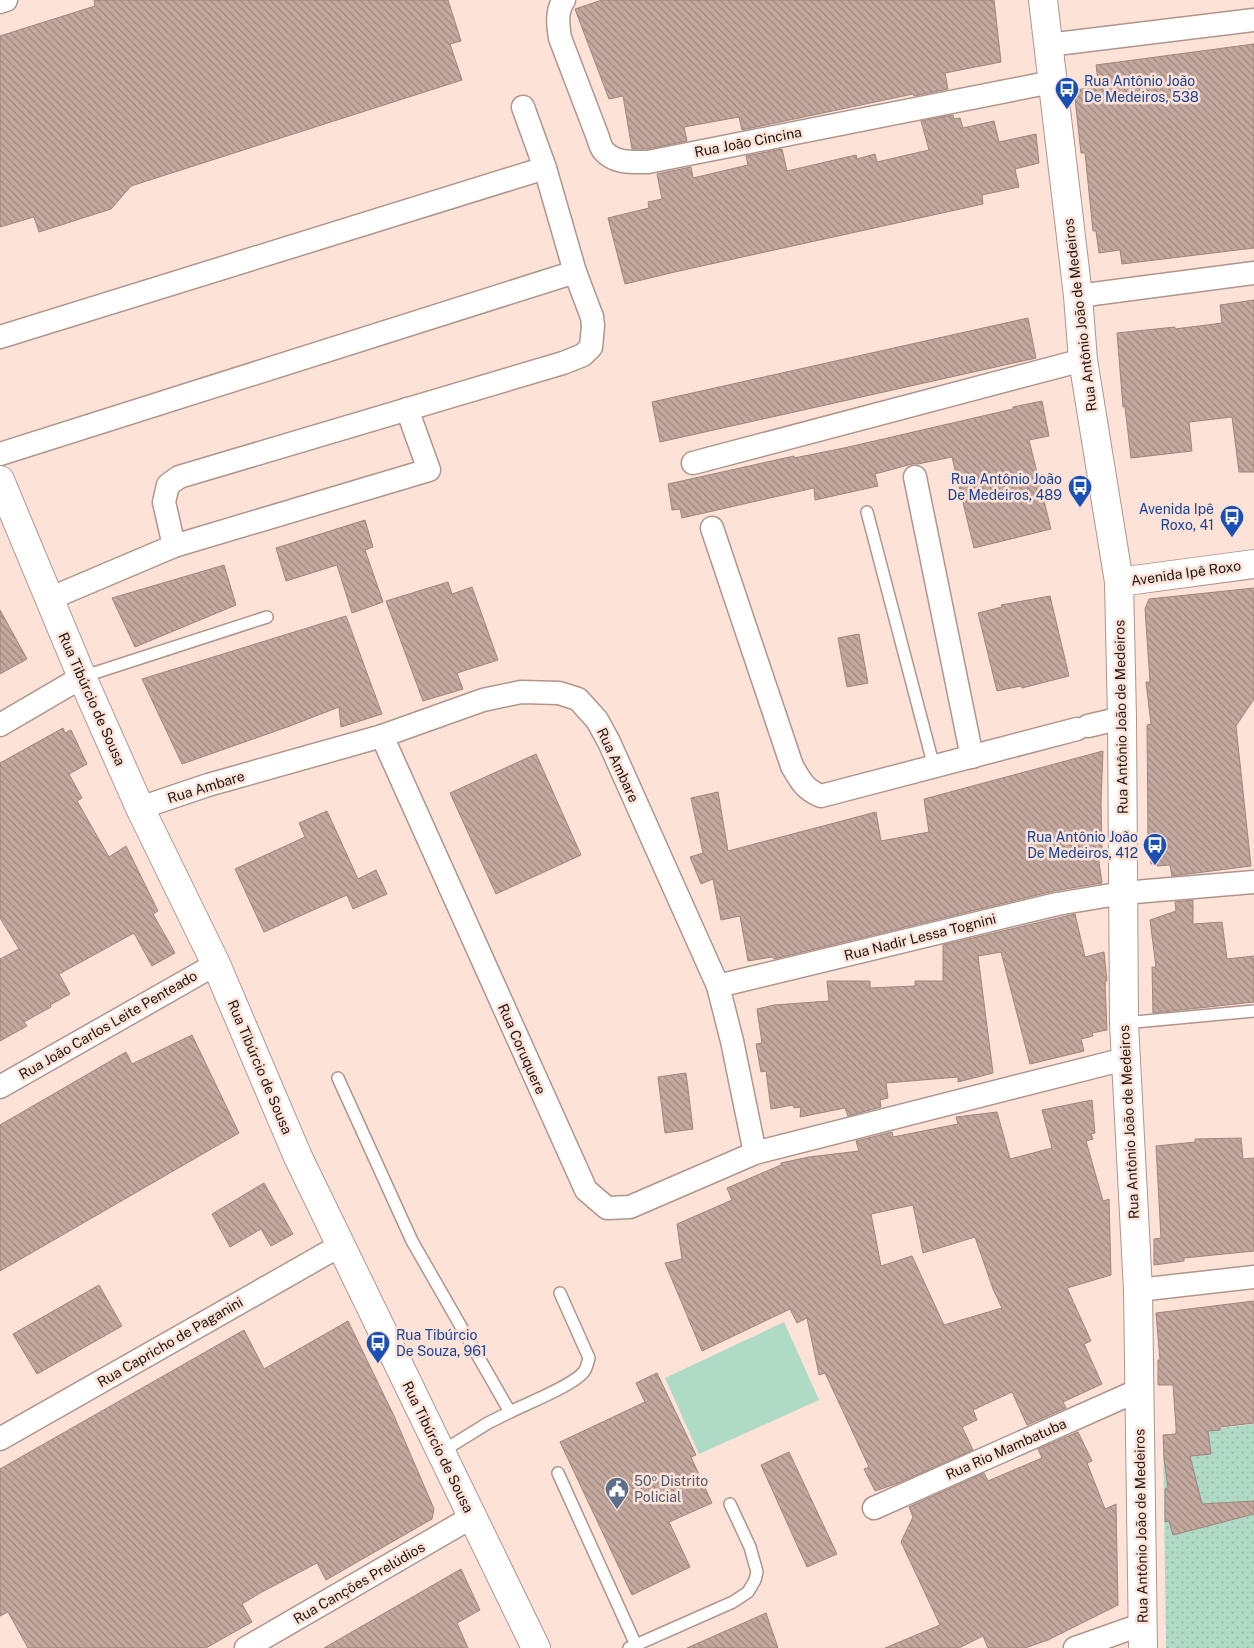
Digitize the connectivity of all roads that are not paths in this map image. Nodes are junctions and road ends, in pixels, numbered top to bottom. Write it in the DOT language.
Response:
graph roads {
  1 [pos="6,0"];
  2 [pos="564,0"];
  3 [pos="1043,0"];
  4 [pos="0,2"];
  5 [pos="1254,20"];
  6 [pos="1048,46"];
  7 [pos="1052,82"];
  8 [pos="523,107"];
  9 [pos="545,168"];
  10 [pos="575,272"];
  11 [pos="1254,273"];
  12 [pos="1078,296"];
  13 [pos="0,337"];
  14 [pos="1083,360"];
  15 [pos="407,409"];
  16 [pos="0,454"];
  17 [pos="693,463"];
  18 [pos="915,477"];
  19 [pos="0,480"];
  20 [pos="867,512"];
  21 [pos="712,528"];
  22 [pos="174,546"];
  23 [pos="1254,564"];
  24 [pos="1118,582"];
  25 [pos="49,599"];
  26 [pos="267,617"];
  27 [pos="82,678"];
  28 [pos="1122,718"];
  29 [pos="0,725"];
  30 [pos="382,736"];
  31 [pos="972,757"];
  32 [pos="934,767"];
  33 [pos="140,808"];
  34 [pos="1254,882"];
  35 [pos="1123,893"];
  36 [pos="216,964"];
  37 [pos="718,986"];
  38 [pos="1254,1011"];
  39 [pos="1124,1023"];
  40 [pos="1125,1060"];
  41 [pos="338,1078"];
  42 [pos="0,1087"];
  43 [pos="755,1154"];
  44 [pos="340,1245"];
  45 [pos="1254,1276"];
  46 [pos="1138,1290"];
  47 [pos="560,1293"];
  48 [pos="1139,1390"];
  49 [pos="510,1412"];
  50 [pos="0,1439"];
  51 [pos="441,1452"];
  52 [pos="558,1473"];
  53 [pos="730,1504"];
  54 [pos="874,1508"];
  55 [pos="472,1517"];
  56 [pos="1143,1636"];
  57 [pos="632,1646"];
  58 [pos="246,1648"];
  59 [pos="536,1648"];
  60 [pos="1075,1648"];
  1 -- 4 [label="street"];
  2 -- 7 [label="street, Rua João Cincina"];
  3 -- 6 [label="street, Rua Antônio João de Medeiros"];
  5 -- 6 [label="street"];
  6 -- 7 [label="street, Rua Antônio João de Medeiros"];
  7 -- 12 [label="street, Rua Antônio João de Medeiros"];
  8 -- 9 [label="street"];
  9 -- 10 [label="street"];
  9 -- 13 [label="street"];
  10 -- 15 [label="street"];
  10 -- 16 [label="street"];
  11 -- 12 [label="street"];
  12 -- 14 [label="street, Rua Antônio João de Medeiros"];
  14 -- 17 [label="street"];
  14 -- 24 [label="street, Rua Antônio João de Medeiros"];
  15 -- 22 [label="street"];
  15 -- 22 [label="street"];
  18 -- 31 [label="street"];
  19 -- 25 [label="street, Rua Tibúrcio de Sousa"];
  20 -- 32 [label="lane"];
  21 -- 32 [label="street"];
  22 -- 25 [label="street"];
  23 -- 24 [label="street, Avenida Ipê Roxo"];
  24 -- 28 [label="street, Rua Antônio João de Medeiros"];
  25 -- 27 [label="street, Rua Tibúrcio de Sousa"];
  26 -- 27 [label="lane"];
  27 -- 29 [label="street"];
  27 -- 33 [label="street, Rua Tibúrcio de Sousa"];
  28 -- 31 [label="street"];
  28 -- 35 [label="street, Rua Antônio João de Medeiros"];
  30 -- 33 [label="street, Rua Ambare"];
  30 -- 37 [label="street, Rua Ambare"];
  30 -- 43 [label="street, Rua Coruquere"];
  31 -- 32 [label="street"];
  33 -- 36 [label="street, Rua Tibúrcio de Sousa"];
  34 -- 35 [label="street, Rua Nadir Lessa Tognini"];
  35 -- 37 [label="street, Rua Nadir Lessa Tognini"];
  35 -- 39 [label="street, Rua Antônio João de Medeiros"];
  36 -- 42 [label="street, Rua João Carlos Leite Penteado"];
  36 -- 44 [label="street, Rua Tibúrcio de Sousa"];
  37 -- 43 [label="street, Rua Ambare"];
  38 -- 39 [label="lane"];
  39 -- 40 [label="street, Rua Antônio João de Medeiros"];
  40 -- 43 [label="street"];
  40 -- 46 [label="street, Rua Antônio João de Medeiros"];
  41 -- 49 [label="lane"];
  44 -- 50 [label="street, Rua Capricho de Paganini"];
  44 -- 51 [label="street, Rua Tibúrcio de Sousa"];
  45 -- 46 [label="street"];
  46 -- 48 [label="street, Rua Antônio João de Medeiros"];
  47 -- 49 [label="lane"];
  48 -- 54 [label="street, Rua Rio Mambatuba"];
  48 -- 56 [label="street, Rua Antônio João de Medeiros"];
  49 -- 51 [label="lane"];
  51 -- 55 [label="street, Rua Tibúrcio de Sousa"];
  52 -- 57 [label="lane"];
  53 -- 57 [label="lane"];
  55 -- 58 [label="street, Rua Canções Prelúdios"];
  55 -- 59 [label="street, Rua Tibúrcio de Sousa"];
  56 -- 60 [label="street"];
}
